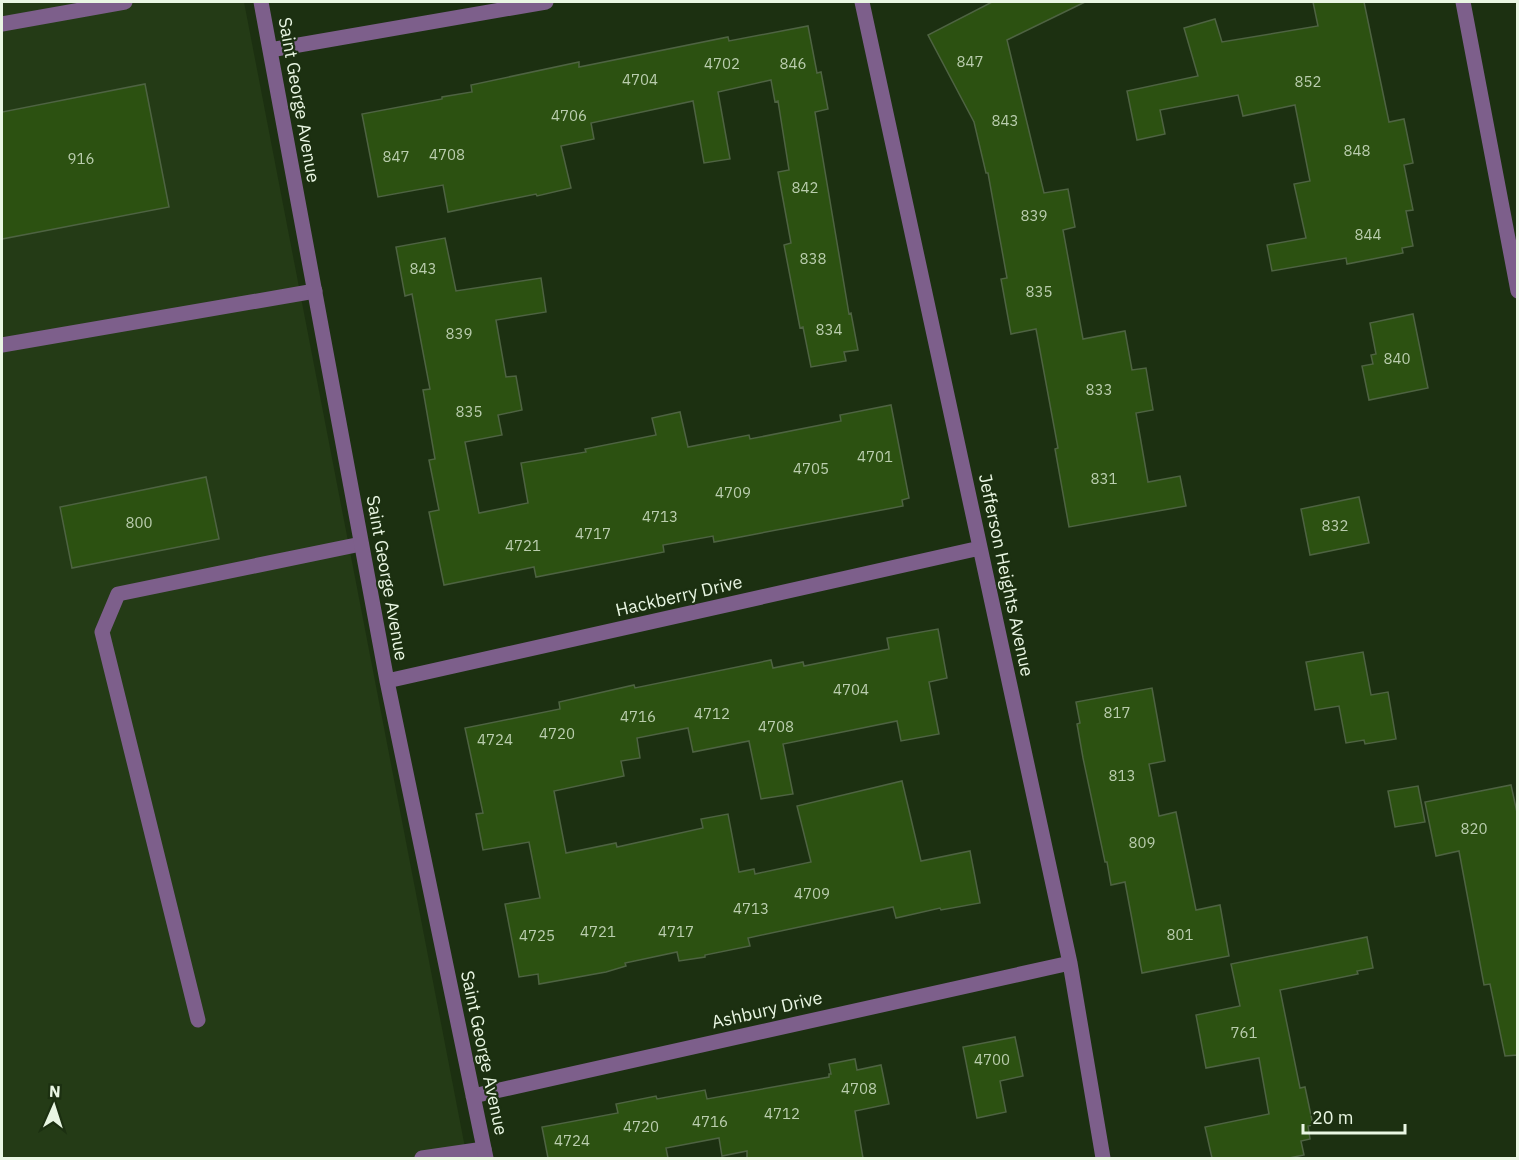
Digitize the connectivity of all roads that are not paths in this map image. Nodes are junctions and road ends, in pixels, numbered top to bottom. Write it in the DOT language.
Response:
graph roads {
  1 [pos="125,2"];
  2 [pos="261,2"];
  3 [pos="546,2"];
  4 [pos="862,2"];
  5 [pos="1462,2"];
  6 [pos="2,24"];
  7 [pos="270,50"];
  8 [pos="315,291"];
  9 [pos="1518,291"];
  10 [pos="2,345"];
  11 [pos="362,544"];
  12 [pos="980,548"];
  13 [pos="387,681"];
  14 [pos="1070,963"];
  15 [pos="198,1020"];
  16 [pos="473,1096"];
  17 [pos="485,1154"];
  18 [pos="422,1158"];
  19 [pos="1103,1158"];
  1 -- 6 [label="street"];
  2 -- 7 [label="street, Saint George Avenue"];
  3 -- 7 [label="street"];
  4 -- 12 [label="street, Jefferson Heights Avenue"];
  5 -- 9 [label="street"];
  7 -- 8 [label="street, Saint George Avenue"];
  8 -- 10 [label="street"];
  8 -- 11 [label="street, Saint George Avenue"];
  11 -- 13 [label="street, Saint George Avenue"];
  11 -- 15 [label="street"];
  12 -- 13 [label="street, Hackberry Drive"];
  12 -- 14 [label="street, Jefferson Heights Avenue"];
  13 -- 16 [label="street, Saint George Avenue"];
  14 -- 16 [label="street, Ashbury Drive"];
  14 -- 19 [label="street, Jefferson Heights Avenue"];
  16 -- 17 [label="street, Saint George Avenue"];
  17 -- 18 [label="street"];
}
